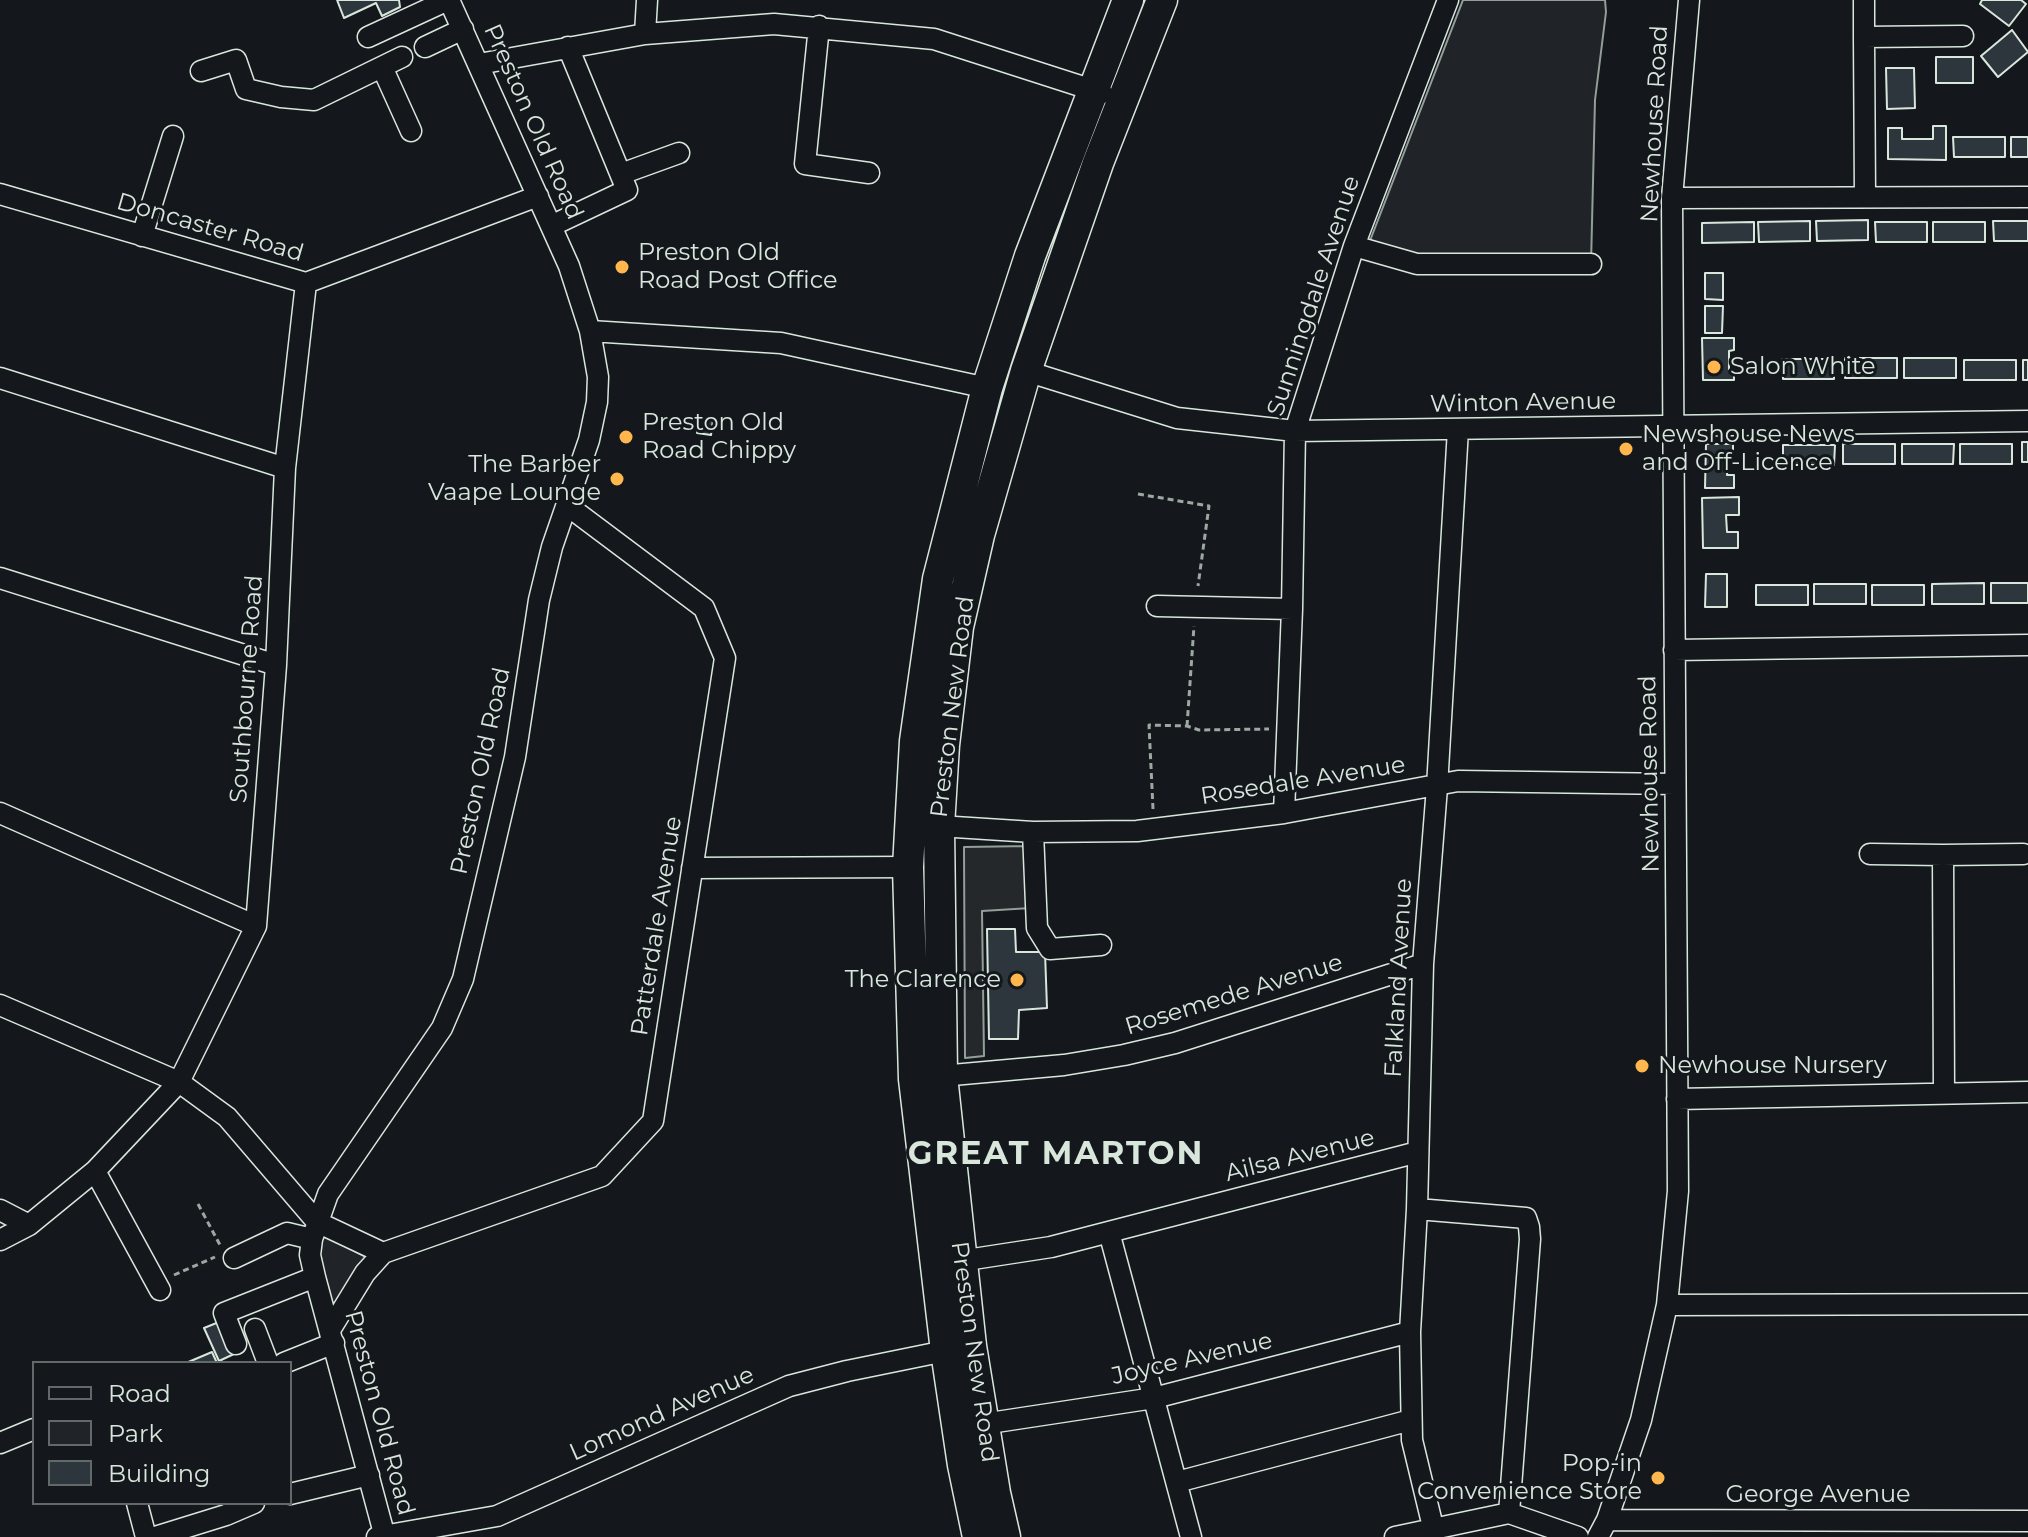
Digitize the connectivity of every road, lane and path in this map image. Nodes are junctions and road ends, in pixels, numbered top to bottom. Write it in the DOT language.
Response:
graph roads {
  1 [pos="448,0"];
  2 [pos="647,0"];
  3 [pos="1128,0"];
  4 [pos="1162,0"];
  5 [pos="1448,0"];
  6 [pos="1689,0"];
  7 [pos="1864,0"];
  8 [pos="819,26"];
  9 [pos="463,29"];
  10 [pos="645,34"];
  11 [pos="1963,36"];
  12 [pos="368,37"];
  13 [pos="1864,37"];
  14 [pos="425,47"];
  15 [pos="568,47"];
  16 [pos="402,57"];
  17 [pos="479,64"];
  18 [pos="382,67"];
  19 [pos="201,71"];
  20 [pos="1093,89"];
  21 [pos="1123,100"];
  22 [pos="411,131"];
  23 [pos="173,136"];
  24 [pos="679,153"];
  25 [pos="869,173"];
  26 [pos="621,174"];
  27 [pos="0,194"];
  28 [pos="538,196"];
  29 [pos="1865,197"];
  30 [pos="2028,197"];
  31 [pos="1672,198"];
  32 [pos="551,226"];
  33 [pos="142,236"];
  34 [pos="1354,246"];
  35 [pos="1591,264"];
  36 [pos="306,283"];
  37 [pos="590,331"];
  38 [pos="1026,371"];
  39 [pos="0,378"];
  40 [pos="987,388"];
  41 [pos="2028,421"];
  42 [pos="1674,428"];
  43 [pos="1458,429"];
  44 [pos="1295,431"];
  45 [pos="285,468"];
  46 [pos="568,506"];
  47 [pos="0,578"];
  48 [pos="1157,606"];
  49 [pos="1292,609"];
  50 [pos="2028,645"];
  51 [pos="1674,650"];
  52 [pos="276,665"];
  53 [pos="1288,729"];
  54 [pos="1675,784"];
  55 [pos="1437,787"];
  56 [pos="0,813"];
  57 [pos="1284,813"];
  58 [pos="939,826"];
  59 [pos="1154,829"];
  60 [pos="1033,832"];
  61 [pos="1870,854"];
  62 [pos="2023,854"];
  63 [pos="1943,855"];
  64 [pos="908,867"];
  65 [pos="692,868"];
  66 [pos="256,926"];
  67 [pos="1101,945"];
  68 [pos="1423,964"];
  69 [pos="0,1005"];
  70 [pos="928,1078"];
  71 [pos="179,1082"];
  72 [pos="2028,1092"];
  73 [pos="1944,1093"];
  74 [pos="1677,1099"];
  75 [pos="1418,1152"];
  76 [pos="95,1171"];
  77 [pos="198,1204"];
  78 [pos="1417,1209"];
  79 [pos="0,1210"];
  80 [pos="29,1225"];
  81 [pos="314,1230"];
  82 [pos="1109,1232"];
  83 [pos="0,1240"];
  84 [pos="383,1253"];
  85 [pos="234,1258"];
  86 [pos="960,1261"];
  87 [pos="315,1277"];
  88 [pos="158,1286"];
  89 [pos="2028,1304"];
  90 [pos="1667,1305"];
  91 [pos="255,1329"];
  92 [pos="1410,1332"];
  93 [pos="332,1336"];
  94 [pos="236,1344"];
  95 [pos="958,1349"];
  96 [pos="267,1361"];
  97 [pos="288,1361"];
  98 [pos="1154,1398"];
  99 [pos="1411,1420"];
  100 [pos="983,1424"];
  101 [pos="32,1430"];
  102 [pos="0,1443"];
  103 [pos="369,1475"];
  104 [pos="1177,1482"];
  105 [pos="292,1494"];
  106 [pos="138,1505"];
  107 [pos="249,1505"];
  108 [pos="1509,1513"];
  109 [pos="2028,1521"];
  110 [pos="1433,1527"];
  111 [pos="1603,1529"];
  112 [pos="382,1536"];
  113 [pos="146,1537"];
  114 [pos="155,1537"];
  115 [pos="978,1537"];
  116 [pos="1005,1537"];
  117 [pos="1191,1537"];
  118 [pos="1397,1537"];
  119 [pos="1578,1537"];
  1 -- 9 [label="street, Preston Old Road"];
  1 -- 12 [label="street"];
  2 -- 10 [label="street"];
  3 -- 20 [label="highway, Preston New Road"];
  4 -- 21 [label="highway, Preston New Road"];
  5 -- 34 [label="street, Sunningdale Avenue"];
  6 -- 31 [label="street, Newhouse Road"];
  7 -- 13 [label="street"];
  8 -- 10 [label="street"];
  8 -- 20 [label="street"];
  8 -- 25 [label="street"];
  9 -- 14 [label="street"];
  9 -- 17 [label="street, Preston Old Road"];
  10 -- 15 [label="street"];
  11 -- 13 [label="street"];
  13 -- 29 [label="street"];
  15 -- 17 [label="street"];
  15 -- 26 [label="street"];
  16 -- 18 [label="street"];
  17 -- 28 [label="street, Preston Old Road"];
  18 -- 19 [label="street"];
  18 -- 22 [label="street"];
  20 -- 21 [label="street"];
  20 -- 40 [label="highway, Preston New Road"];
  21 -- 38 [label="highway, Preston New Road"];
  23 -- 33 [label="street"];
  24 -- 26 [label="street"];
  26 -- 32 [label="street"];
  27 -- 33 [label="street, Doncaster Road"];
  28 -- 32 [label="street, Preston Old Road"];
  28 -- 36 [label="street, Doncaster Road"];
  29 -- 30 [label="street"];
  29 -- 31 [label="street"];
  31 -- 42 [label="street, Newhouse Road"];
  32 -- 37 [label="street, Preston Old Road"];
  33 -- 36 [label="street, Doncaster Road"];
  34 -- 35 [label="street"];
  34 -- 44 [label="street, Sunningdale Avenue"];
  36 -- 45 [label="street, Southbourne Road"];
  37 -- 40 [label="street"];
  37 -- 46 [label="street, Preston Old Road"];
  38 -- 44 [label="street, Winton Avenue"];
  38 -- 58 [label="highway, Preston New Road"];
  39 -- 45 [label="street"];
  40 -- 64 [label="highway, Preston New Road"];
  41 -- 42 [label="street, Winton Avenue"];
  42 -- 43 [label="street, Winton Avenue"];
  42 -- 51 [label="street, Newhouse Road"];
  43 -- 44 [label="street, Winton Avenue"];
  43 -- 55 [label="street, Falkland Avenue"];
  44 -- 49 [label="street, Sunningdale Avenue"];
  45 -- 52 [label="street, Southbourne Road"];
  46 -- 65 [label="street, Patterdale Avenue"];
  46 -- 81 [label="street, Preston Old Road"];
  47 -- 52 [label="street"];
  48 -- 49 [label="street"];
  49 -- 53 [label="street, Sunningdale Avenue"];
  50 -- 51 [label="street"];
  51 -- 54 [label="street, Newhouse Road"];
  52 -- 66 [label="street, Southbourne Road"];
  53 -- 57 [label="street, Sunningdale Avenue"];
  53 -- 59 [label="path"];
  54 -- 55 [label="street, Rosedale Avenue"];
  54 -- 74 [label="street, Newhouse Road"];
  55 -- 57 [label="street, Rosedale Avenue"];
  55 -- 68 [label="street, Falkland Avenue"];
  56 -- 66 [label="street"];
  57 -- 59 [label="street, Rosedale Avenue"];
  58 -- 60 [label="street, Rosedale Avenue"];
  58 -- 70 [label="highway, Preston New Road"];
  59 -- 60 [label="street, Rosedale Avenue"];
  60 -- 67 [label="street"];
  61 -- 63 [label="street"];
  62 -- 63 [label="street"];
  63 -- 73 [label="street"];
  64 -- 65 [label="street"];
  64 -- 70 [label="highway, Preston New Road"];
  65 -- 84 [label="street, Patterdale Avenue"];
  66 -- 71 [label="street, Southbourne Road"];
  68 -- 70 [label="street, Rosemede Avenue"];
  68 -- 75 [label="street, Falkland Avenue"];
  69 -- 71 [label="street"];
  70 -- 86 [label="highway, Preston New Road"];
  70 -- 95 [label="highway, Preston New Road"];
  71 -- 76 [label="street, Southbourne Road"];
  71 -- 81 [label="street"];
  72 -- 73 [label="street"];
  73 -- 74 [label="street"];
  74 -- 90 [label="street, Newhouse Road"];
  75 -- 78 [label="street, Falkland Avenue"];
  75 -- 82 [label="street, Ailsa Avenue"];
  76 -- 80 [label="street, Southbourne Road"];
  76 -- 88 [label="street"];
  77 -- 88 [label="path"];
  78 -- 92 [label="street, Falkland Avenue"];
  78 -- 108 [label="street"];
  79 -- 80 [label="street"];
  80 -- 83 [label="street, Southbourne Road"];
  81 -- 84 [label="street"];
  81 -- 85 [label="street"];
  81 -- 87 [label="street, Preston Old Road"];
  82 -- 86 [label="street, Ailsa Avenue"];
  82 -- 98 [label="street"];
  84 -- 93 [label="street"];
  86 -- 95 [label="highway, Preston New Road"];
  87 -- 93 [label="street, Preston Old Road"];
  87 -- 94 [label="street"];
  89 -- 90 [label="street"];
  90 -- 111 [label="street, Newhouse Road"];
  91 -- 96 [label="street"];
  92 -- 98 [label="street, Joyce Avenue"];
  92 -- 99 [label="street, Falkland Avenue"];
  93 -- 97 [label="street"];
  93 -- 103 [label="street, Preston Old Road"];
  95 -- 100 [label="highway, Preston New Road"];
  95 -- 112 [label="street, Lomond Avenue"];
  95 -- 115 [label="highway, Preston New Road"];
  98 -- 100 [label="street, Joyce Avenue"];
  98 -- 104 [label="street"];
  99 -- 104 [label="street"];
  99 -- 110 [label="street, Falkland Avenue"];
  100 -- 116 [label="highway, Preston New Road"];
  101 -- 102 [label="street"];
  103 -- 105 [label="street"];
  103 -- 112 [label="street, Preston Old Road"];
  104 -- 117 [label="street"];
  106 -- 113 [label="street"];
  107 -- 114 [label="street"];
  108 -- 110 [label="street"];
  108 -- 119 [label="street"];
  109 -- 111 [label="street, George Avenue"];
  110 -- 118 [label="street"];
}
